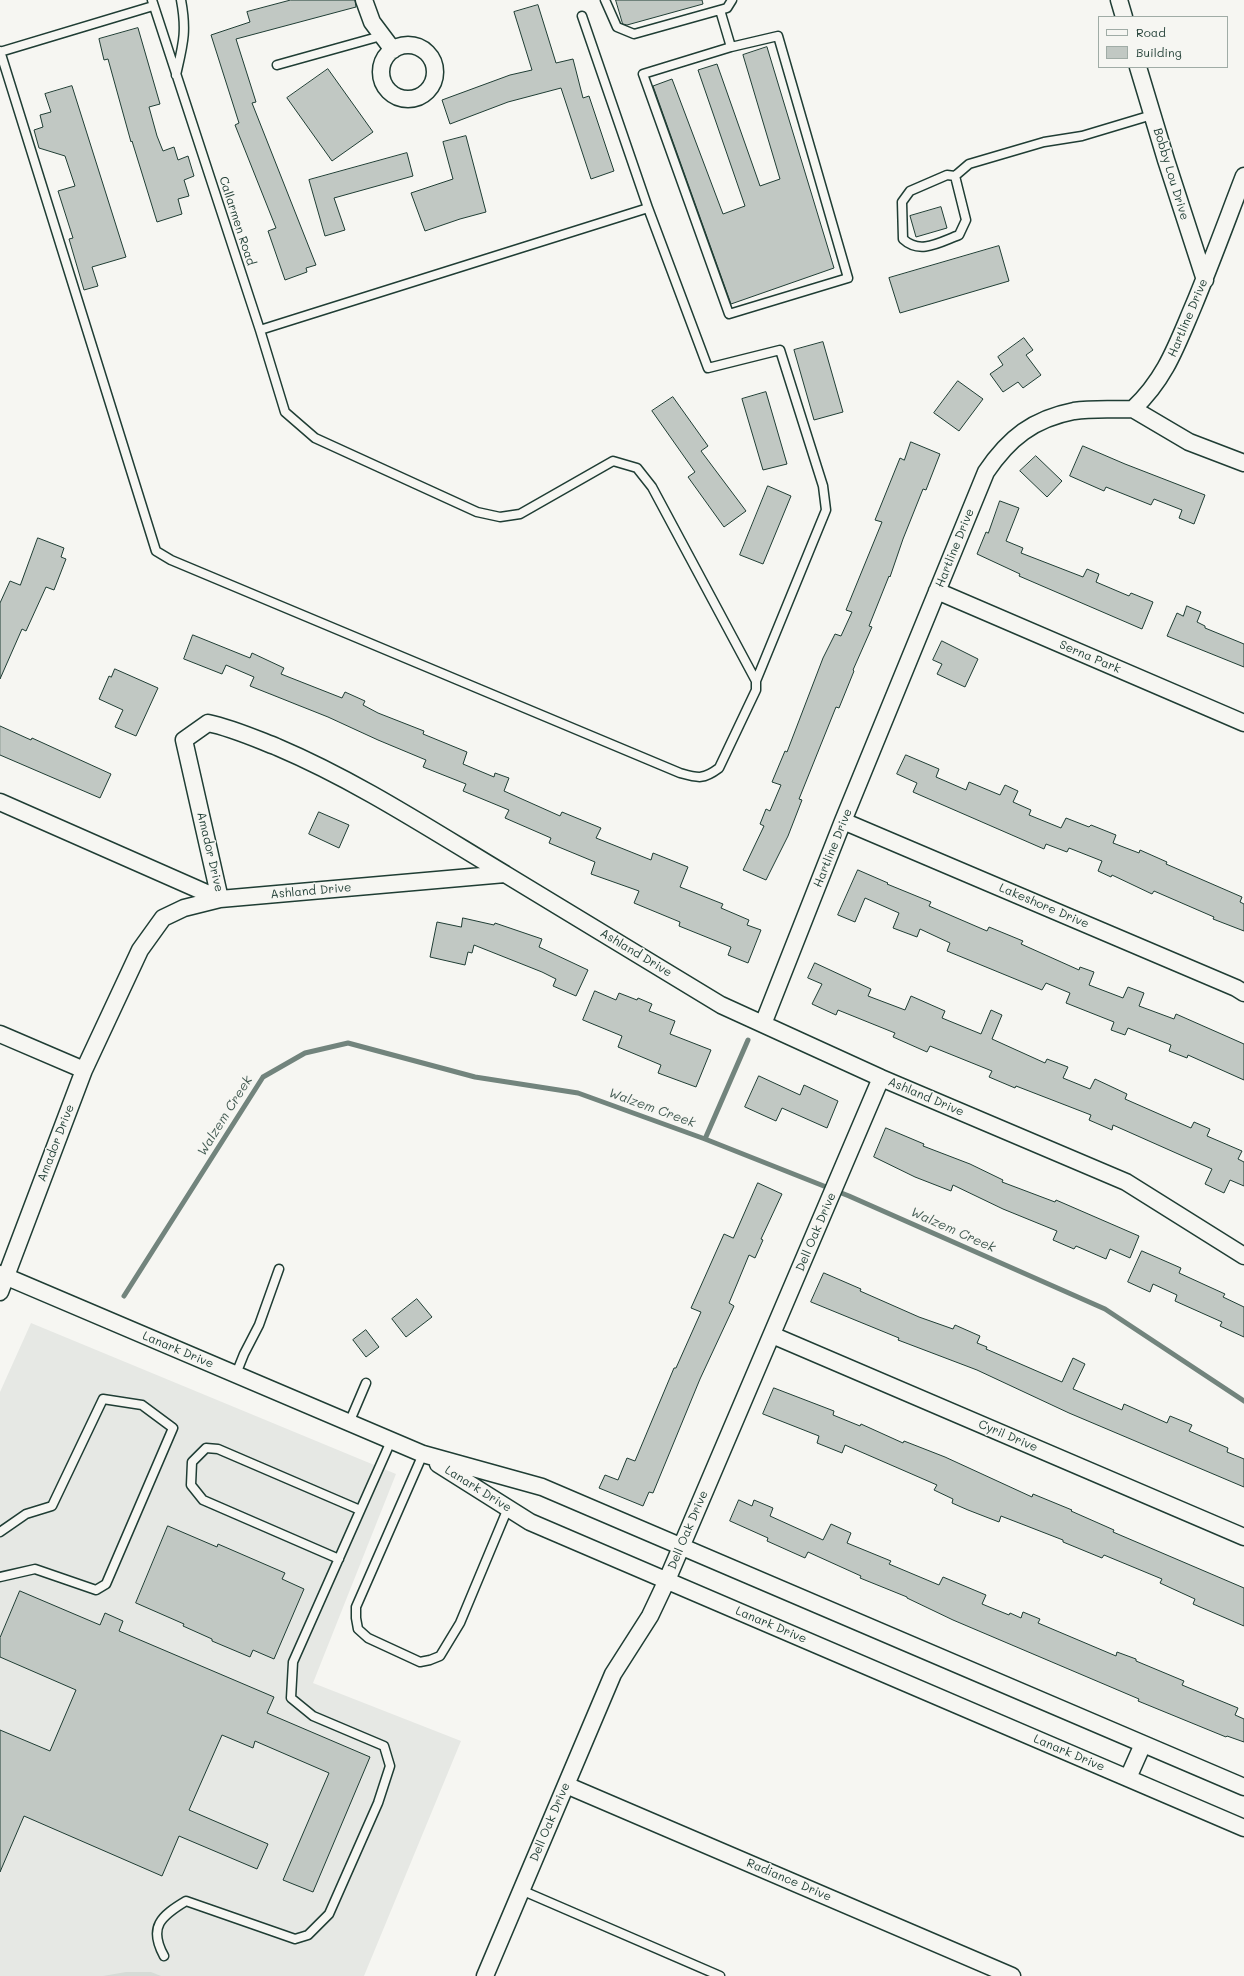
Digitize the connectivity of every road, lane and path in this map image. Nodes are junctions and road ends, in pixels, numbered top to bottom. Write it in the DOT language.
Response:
graph roads {
  1 [pos="181,0"];
  2 [pos="364,0"];
  3 [pos="605,0"];
  4 [pos="732,0"];
  5 [pos="1118,0"];
  6 [pos="152,3"];
  7 [pos="720,10"];
  8 [pos="582,16"];
  9 [pos="1124,16"];
  10 [pos="381,36"];
  11 [pos="730,47"];
  12 [pos="393,50"];
  13 [pos="0,52"];
  14 [pos="277,65"];
  15 [pos="1138,68"];
  16 [pos="176,76"];
  17 [pos="1152,115"];
  18 [pos="955,176"];
  19 [pos="1244,176"];
  20 [pos="648,208"];
  21 [pos="1204,280"];
  22 [pos="260,330"];
  23 [pos="1133,409"];
  24 [pos="1244,463"];
  25 [pos="937,591"];
  26 [pos="756,681"];
  27 [pos="1244,723"];
  28 [pos="0,802"];
  29 [pos="843,821"];
  30 [pos="505,874"];
  31 [pos="220,900"];
  32 [pos="1244,993"];
  33 [pos="764,1024"];
  34 [pos="0,1034"];
  35 [pos="84,1070"];
  36 [pos="882,1078"];
  37 [pos="1244,1256"];
  38 [pos="279,1270"];
  39 [pos="3,1275"];
  40 [pos="0,1292"];
  41 [pos="772,1335"];
  42 [pos="236,1374"];
  43 [pos="366,1383"];
  44 [pos="349,1423"];
  45 [pos="391,1440"];
  46 [pos="423,1454"];
  47 [pos="508,1508"];
  48 [pos="360,1510"];
  49 [pos="0,1532"];
  50 [pos="1244,1537"];
  51 [pos="682,1546"];
  52 [pos="339,1558"];
  53 [pos="0,1577"];
  54 [pos="667,1580"];
  55 [pos="1143,1744"];
  56 [pos="1128,1778"];
  57 [pos="566,1785"];
  58 [pos="1244,1787"];
  59 [pos="1244,1828"];
  60 [pos="521,1890"];
  61 [pos="164,1956"];
  62 [pos="485,1976"];
  63 [pos="720,1976"];
  64 [pos="1012,1976"];
  1 -- 16 [label="lane"];
  2 -- 10 [label="street"];
  3 -- 7 [label="lane"];
  4 -- 7 [label="lane"];
  5 -- 9 [label="street"];
  6 -- 13 [label="lane"];
  6 -- 16 [label="lane, Callarmen Road"];
  7 -- 11 [label="lane"];
  8 -- 20 [label="lane"];
  10 -- 12 [label="street"];
  10 -- 14 [label="lane"];
  11 -- 11 [label="lane"];
  13 -- 26 [label="lane"];
  15 -- 17 [label="street, Bobby Lou Drive"];
  16 -- 22 [label="lane, Callarmen Road"];
  17 -- 18 [label="lane"];
  17 -- 21 [label="street, Bobby Lou Drive"];
  18 -- 18 [label="lane"];
  19 -- 21 [label="street, Hartline Drive"];
  20 -- 22 [label="lane"];
  20 -- 26 [label="lane"];
  21 -- 23 [label="street, Hartline Drive"];
  22 -- 26 [label="lane, Callarmen Road"];
  23 -- 24 [label="street"];
  23 -- 25 [label="street, Hartline Drive"];
  25 -- 27 [label="street, Serna Park"];
  25 -- 29 [label="street, Hartline Drive"];
  28 -- 31 [label="street, Ashland Drive"];
  29 -- 32 [label="street, Lakeshore Drive"];
  29 -- 33 [label="street, Hartline Drive"];
  30 -- 31 [label="street, Ashland Drive"];
  30 -- 31 [label="street, Amador Drive"];
  30 -- 33 [label="street, Ashland Drive"];
  31 -- 35 [label="street, Amador Drive"];
  33 -- 36 [label="street, Ashland Drive"];
  34 -- 35 [label="street"];
  35 -- 39 [label="street, Amador Drive"];
  36 -- 37 [label="street, Ashland Drive"];
  36 -- 41 [label="street, Dell Oak Drive"];
  38 -- 42 [label="lane"];
  39 -- 40 [label="street, Amador Drive"];
  39 -- 42 [label="street, Lanark Drive"];
  41 -- 50 [label="street, Cyril Drive"];
  41 -- 51 [label="street, Dell Oak Drive"];
  42 -- 44 [label="street, Lanark Drive"];
  43 -- 44 [label="lane"];
  44 -- 45 [label="street, Lanark Drive"];
  45 -- 46 [label="street, Lanark Drive"];
  45 -- 48 [label="lane"];
  46 -- 47 [label="street, Lanark Drive"];
  46 -- 47 [label="lane"];
  46 -- 51 [label="street, Lanark Drive"];
  47 -- 54 [label="street, Lanark Drive"];
  48 -- 52 [label="lane"];
  48 -- 52 [label="lane"];
  49 -- 53 [label="lane"];
  51 -- 54 [label="street, Dell Oak Drive"];
  51 -- 55 [label="street, Lanark Drive"];
  52 -- 61 [label="lane"];
  54 -- 56 [label="street, Lanark Drive"];
  54 -- 57 [label="street, Dell Oak Drive"];
  55 -- 56 [label="street"];
  55 -- 58 [label="street, Lanark Drive"];
  56 -- 59 [label="street, Lanark Drive"];
  57 -- 60 [label="street, Dell Oak Drive"];
  57 -- 64 [label="street, Radiance Drive"];
  60 -- 62 [label="street, Dell Oak Drive"];
  60 -- 63 [label="lane"];
}
